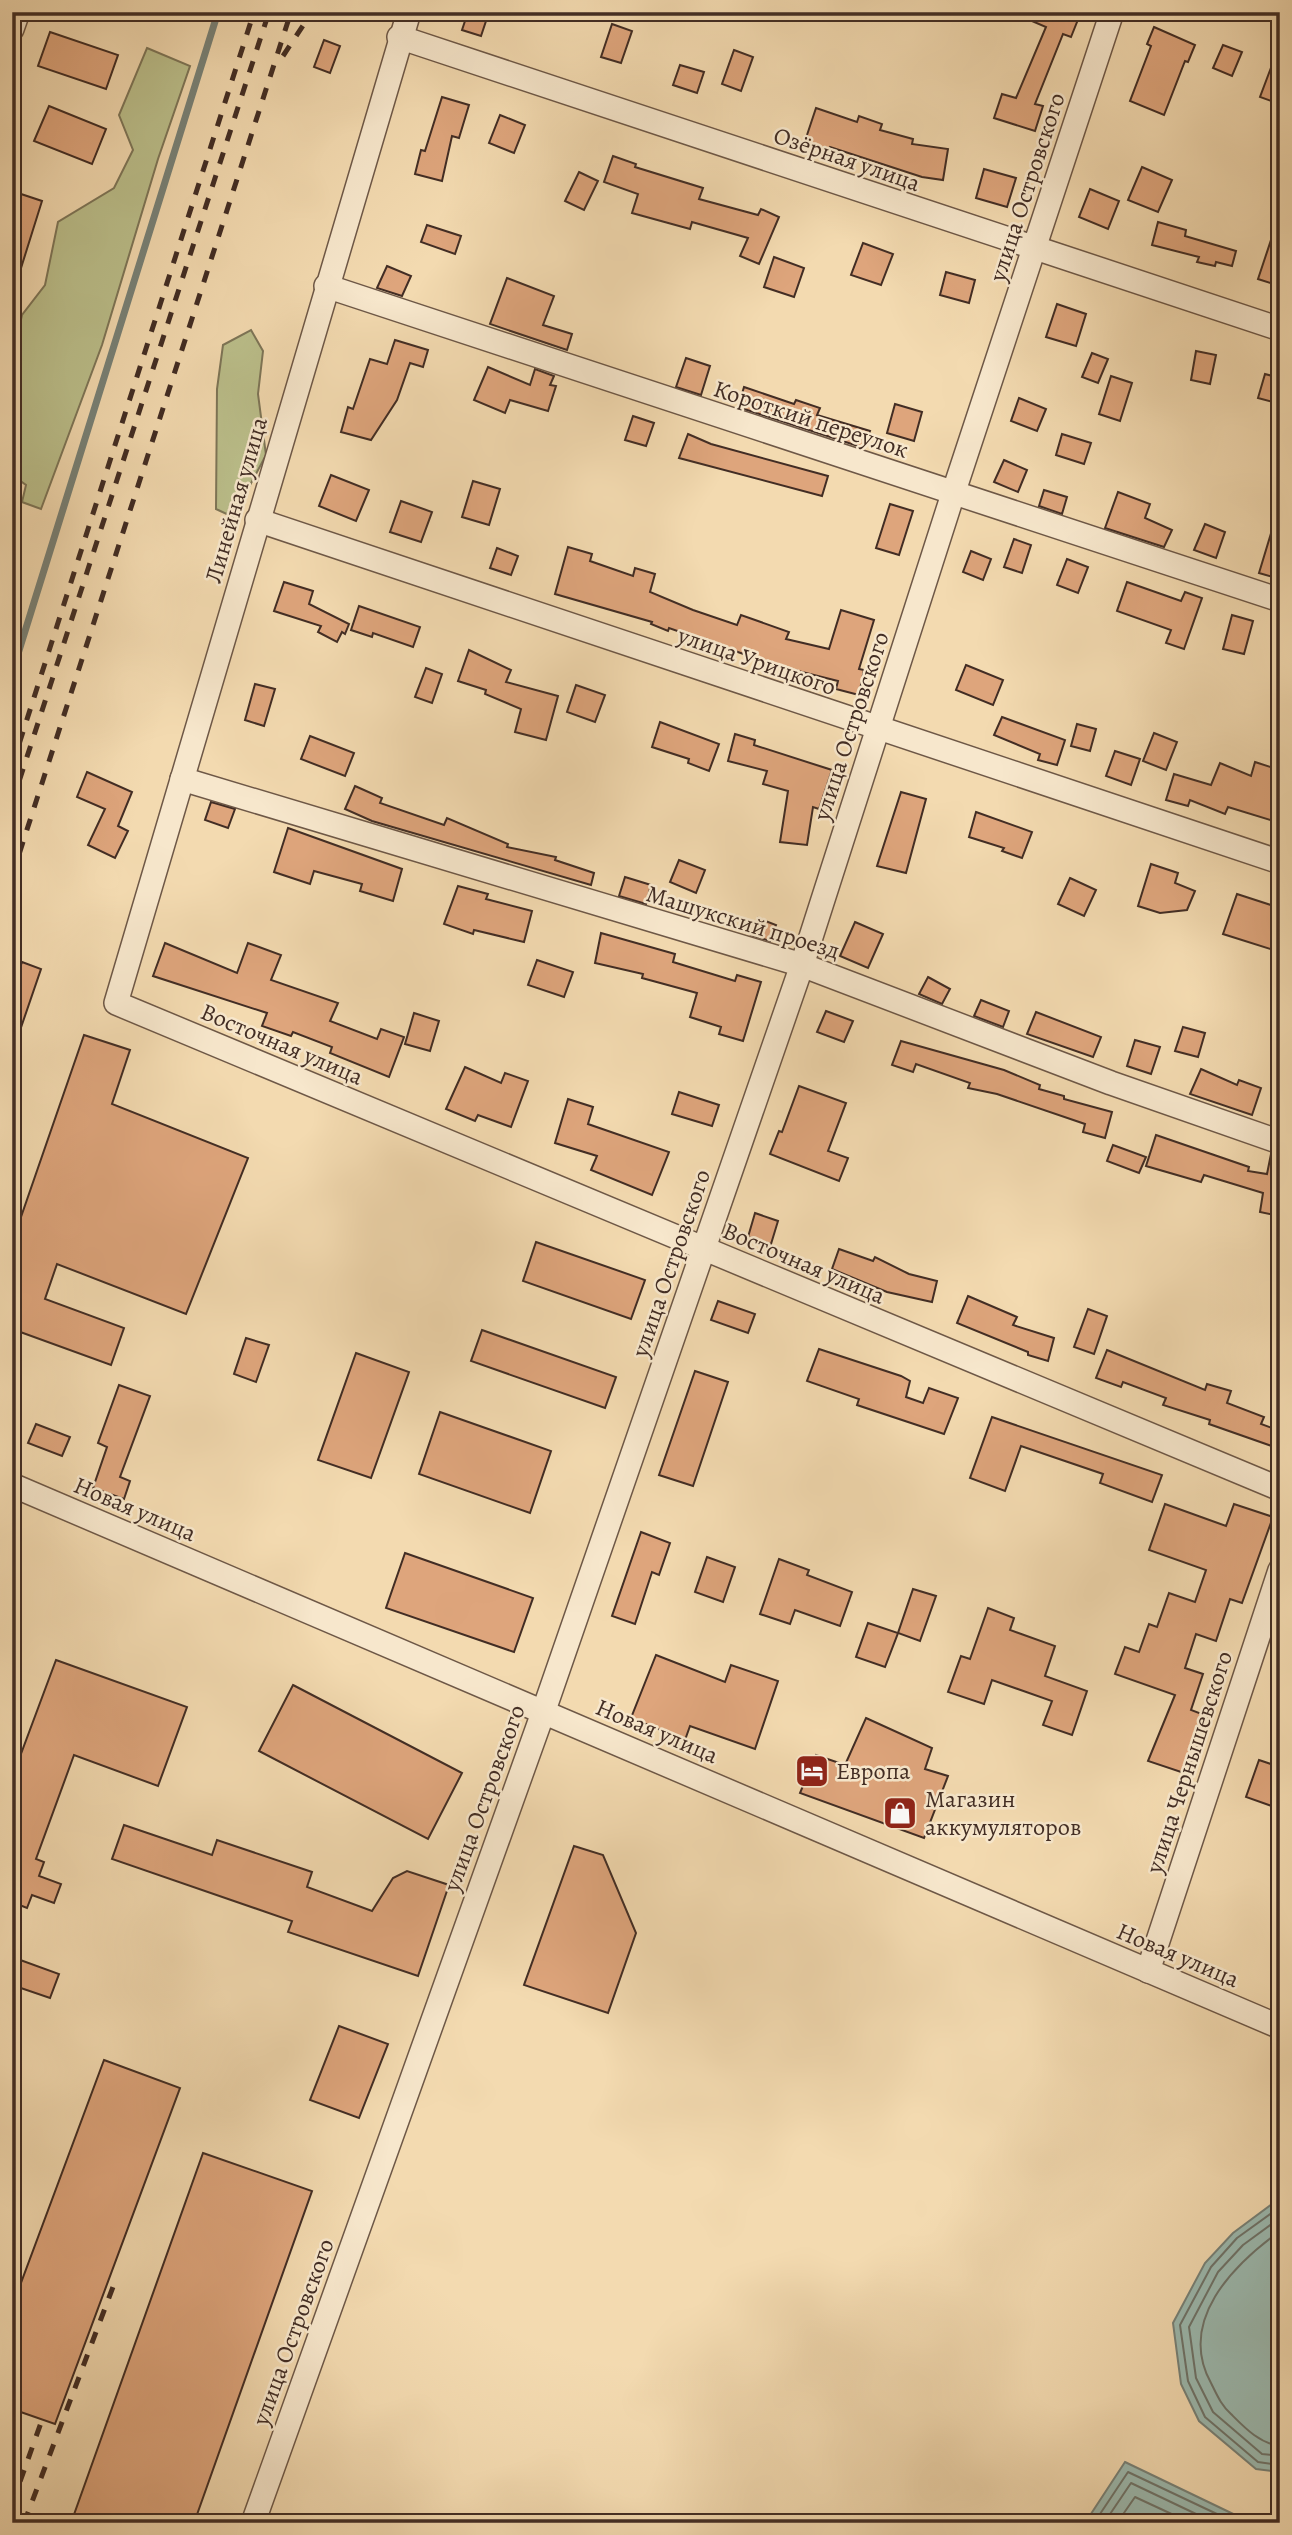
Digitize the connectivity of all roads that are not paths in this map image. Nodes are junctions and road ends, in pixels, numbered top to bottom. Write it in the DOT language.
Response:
graph roads {
  1 [pos="18,12"];
  2 [pos="409,12"];
  3 [pos="1112,12"];
  4 [pos="12,29"];
  5 [pos="399,37"];
  6 [pos="1034,250"];
  7 [pos="326,286"];
  8 [pos="1280,328"];
  9 [pos="953,494"];
  10 [pos="257,520"];
  11 [pos="1280,600"];
  12 [pos="878,729"];
  13 [pos="182,779"];
  14 [pos="1280,862"];
  15 [pos="802,965"];
  16 [pos="116,1003"];
  17 [pos="1280,1142"];
  18 [pos="704,1250"];
  19 [pos="12,1485"];
  20 [pos="1280,1489"];
  21 [pos="1280,1570"];
  22 [pos="544,1710"];
  23 [pos="1148,1971"];
  24 [pos="1280,2027"];
  25 [pos="253,2523"];
  1 -- 4 [label="street"];
  2 -- 5 [label="street, Линейная улица"];
  3 -- 6 [label="street, улица Островского"];
  5 -- 6 [label="street, Озёрная улица"];
  5 -- 7 [label="street, Линейная улица"];
  6 -- 8 [label="street, Озёрная улица"];
  6 -- 9 [label="street, улица Островского"];
  7 -- 9 [label="street, Короткий переулок"];
  7 -- 10 [label="street, Линейная улица"];
  9 -- 11 [label="street, Короткий переулок"];
  9 -- 12 [label="street, улица Островского"];
  10 -- 12 [label="street, улица Урицкого"];
  10 -- 13 [label="street, Линейная улица"];
  12 -- 14 [label="street, улица Урицкого"];
  12 -- 15 [label="street, улица Островского"];
  13 -- 15 [label="street, Машукский проезд"];
  13 -- 16 [label="street, Линейная улица"];
  15 -- 17 [label="street, Машукский проезд"];
  15 -- 18 [label="street, улица Островского"];
  16 -- 18 [label="street, Восточная улица"];
  18 -- 20 [label="street, Восточная улица"];
  18 -- 22 [label="street, улица Островского"];
  19 -- 22 [label="street, Новая улица"];
  21 -- 23 [label="street, улица Чернышевского"];
  22 -- 23 [label="street, Новая улица"];
  22 -- 25 [label="street, улица Островского"];
  23 -- 24 [label="street, Новая улица"];
}
